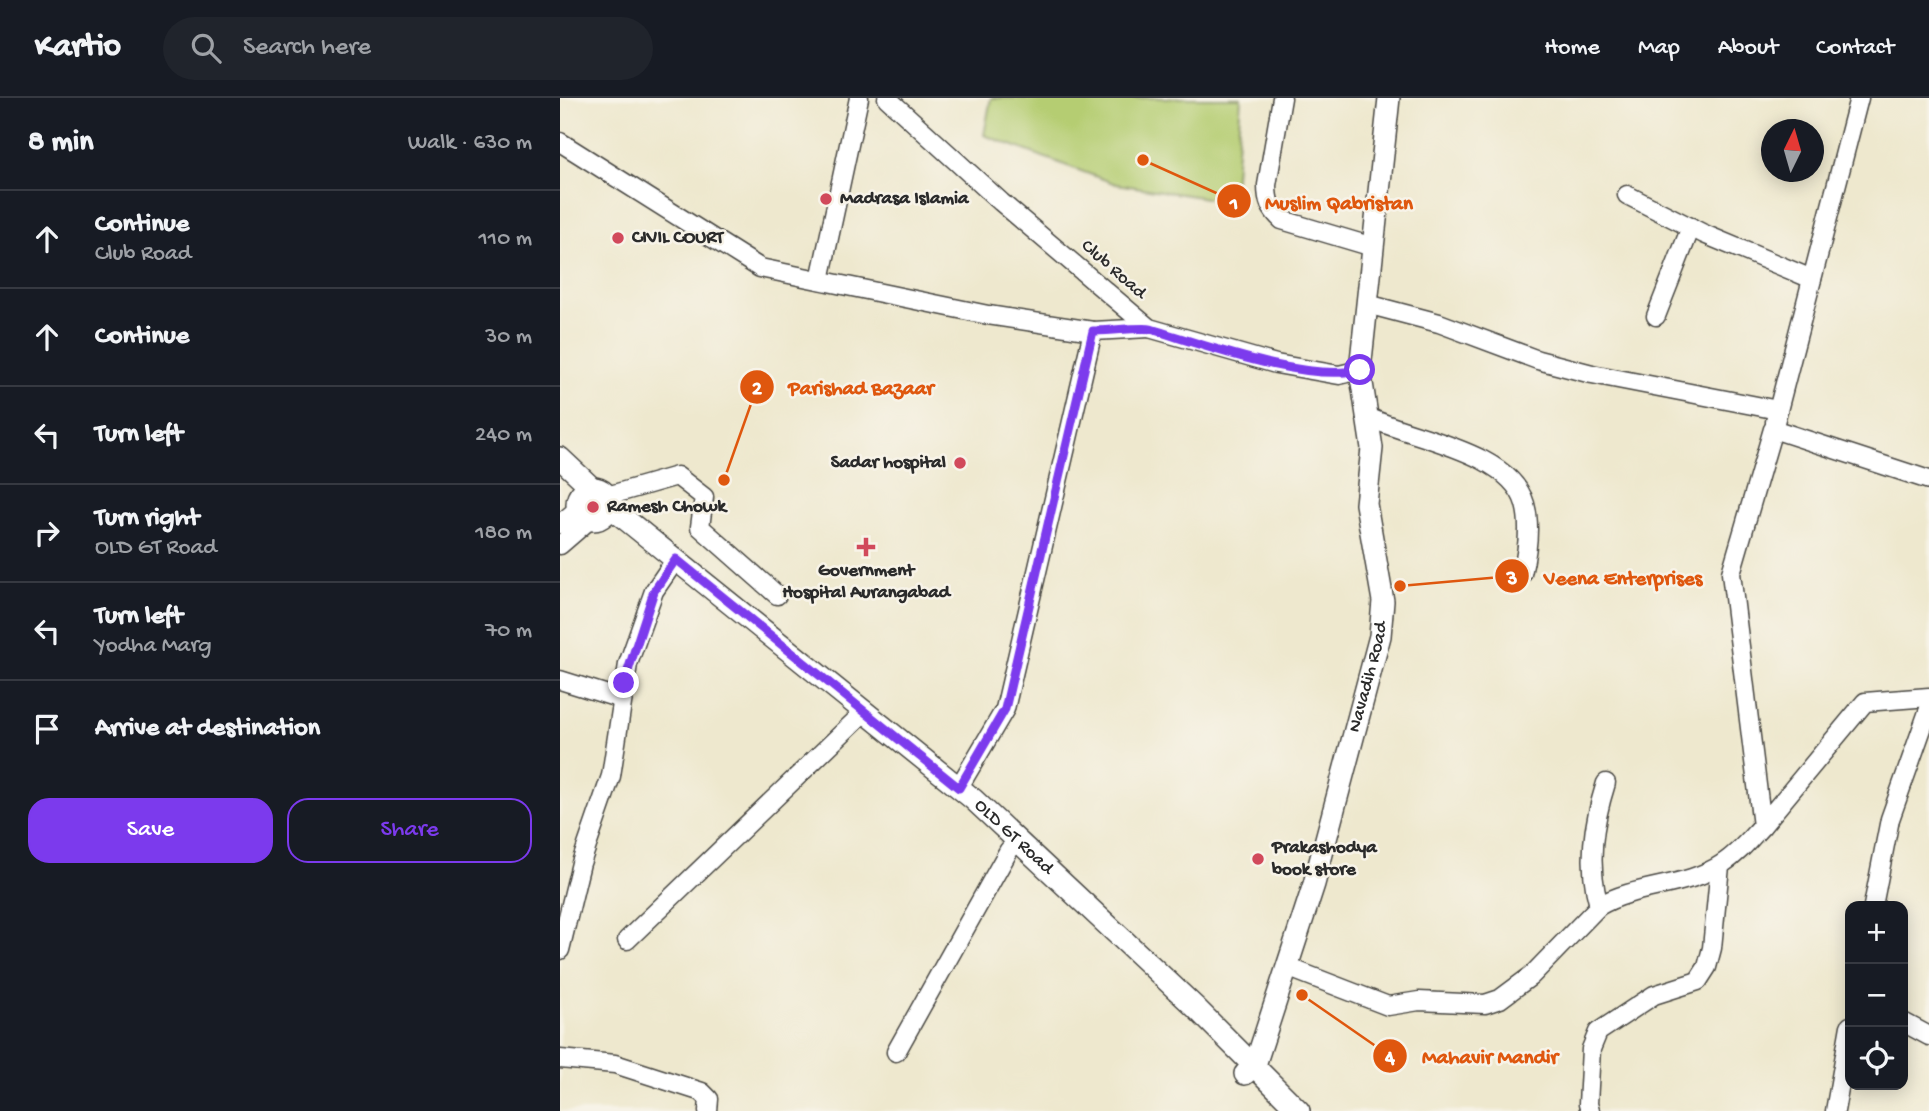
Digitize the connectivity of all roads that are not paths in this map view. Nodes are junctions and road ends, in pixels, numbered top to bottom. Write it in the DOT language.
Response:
graph roads {
  1 [pos="859,98"];
  2 [pos="887,98"];
  3 [pos="1282,98"];
  4 [pos="1389,98"];
  5 [pos="1860,98"];
  6 [pos="560,142"];
  7 [pos="1627,195"];
  8 [pos="1690,227"];
  9 [pos="1373,247"];
  10 [pos="1812,279"];
  11 [pos="820,281"];
  12 [pos="1367,304"];
  13 [pos="1656,316"];
  14 [pos="1149,328"];
  15 [pos="1093,331"];
  16 [pos="1360,370"];
  17 [pos="1778,410"];
  18 [pos="1368,417"];
  19 [pos="1773,429"];
  20 [pos="560,458"];
  21 [pos="560,478"];
  22 [pos="1929,480"];
  23 [pos="594,505"];
  24 [pos="560,524"];
  25 [pos="560,545"];
  26 [pos="673,563"];
  27 [pos="1522,575"];
  28 [pos="777,595"];
  29 [pos="560,680"];
  30 [pos="1929,697"];
  31 [pos="621,699"];
  32 [pos="1929,709"];
  33 [pos="857,719"];
  34 [pos="1606,783"];
  35 [pos="959,788"];
  36 [pos="1762,826"];
  37 [pos="1009,850"];
  38 [pos="1720,866"];
  39 [pos="1874,901"];
  40 [pos="1599,906"];
  41 [pos="627,940"];
  42 [pos="560,950"];
  43 [pos="1287,967"];
  44 [pos="1908,1026"];
  45 [pos="1850,1027"];
  46 [pos="1929,1036"];
  47 [pos="896,1052"];
  48 [pos="560,1059"];
  49 [pos="1250,1069"];
  50 [pos="708,1111"];
  51 [pos="1280,1111"];
  52 [pos="1299,1111"];
  53 [pos="1590,1111"];
  54 [pos="1835,1111"];
  1 -- 11 [label="street"];
  2 -- 14 [label="street, Club Road"];
  3 -- 9 [label="street"];
  4 -- 9 [label="main road, Navadih Road"];
  5 -- 10 [label="street"];
  6 -- 11 [label="street"];
  7 -- 8 [label="street"];
  8 -- 10 [label="street"];
  8 -- 13 [label="street"];
  9 -- 12 [label="main road, Navadih Road"];
  10 -- 17 [label="street"];
  11 -- 15 [label="street"];
  12 -- 16 [label="main road, Navadih Road"];
  12 -- 17 [label="street"];
  14 -- 15 [label="street"];
  14 -- 16 [label="street, Club Road"];
  15 -- 35 [label="street"];
  16 -- 18 [label="main road, Navadih Road"];
  17 -- 19 [label="street"];
  18 -- 27 [label="street"];
  18 -- 43 [label="main road, Navadih Road"];
  19 -- 22 [label="street"];
  19 -- 36 [label="street"];
  20 -- 23 [label="main road, OLD GT Road"];
  21 -- 23 [label="main road"];
  23 -- 24 [label="street"];
  23 -- 25 [label="street"];
  23 -- 26 [label="main road, OLD GT Road"];
  23 -- 28 [label="street"];
  26 -- 31 [label="street"];
  26 -- 33 [label="main road, OLD GT Road"];
  26 -- 35 [label="main road, OLD GT Road"];
  29 -- 31 [label="street"];
  30 -- 36 [label="street"];
  31 -- 42 [label="street"];
  32 -- 39 [label="street"];
  33 -- 37 [label="main road, OLD GT Road"];
  33 -- 41 [label="street"];
  34 -- 40 [label="street"];
  35 -- 49 [label="main road, OLD GT Road"];
  36 -- 38 [label="street"];
  37 -- 47 [label="street"];
  37 -- 49 [label="main road, OLD GT Road"];
  38 -- 40 [label="street"];
  38 -- 53 [label="street"];
  40 -- 43 [label="street"];
  43 -- 49 [label="main road, Navadih Road"];
  44 -- 46 [label="street"];
  45 -- 54 [label="street"];
  48 -- 50 [label="street"];
  49 -- 51 [label="main road, OLD GT Road"];
  49 -- 52 [label="main road, OLD GT Road"];
}
